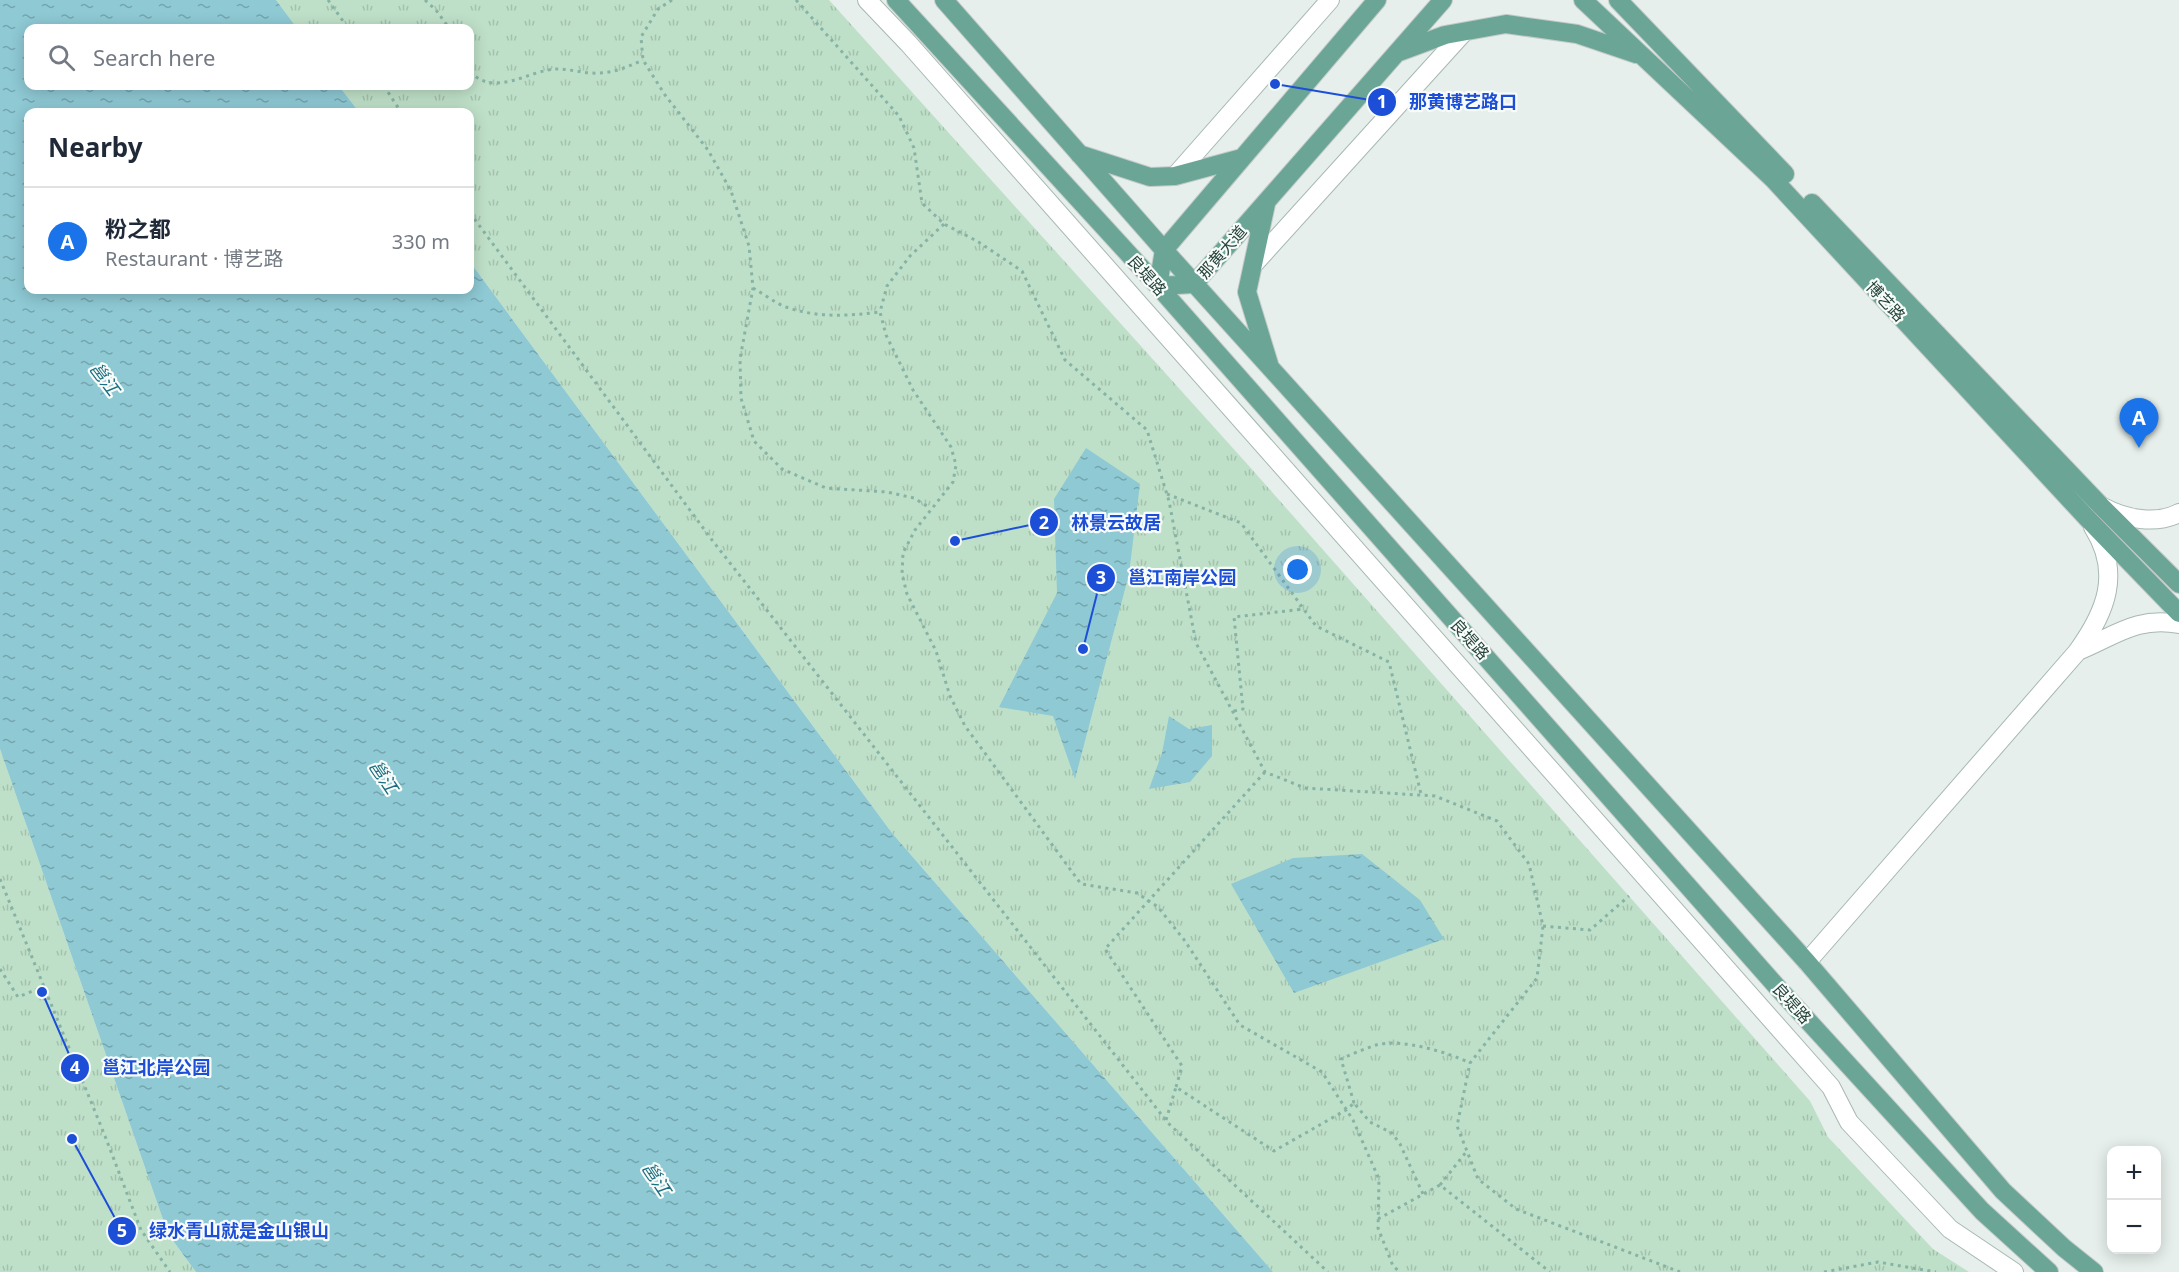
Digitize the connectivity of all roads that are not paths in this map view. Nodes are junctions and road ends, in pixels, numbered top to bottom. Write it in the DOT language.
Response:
graph roads {
  1 [pos="867,0"];
  2 [pos="896,0"];
  3 [pos="944,0"];
  4 [pos="1330,0"];
  5 [pos="1443,0"];
  6 [pos="1583,0"];
  7 [pos="1618,0"];
  8 [pos="1371,4"];
  9 [pos="1629,7"];
  10 [pos="1464,32"];
  11 [pos="1397,52"];
  12 [pos="1643,56"];
  13 [pos="1078,153"];
  14 [pos="1242,158"];
  15 [pos="1175,176"];
  16 [pos="1266,201"];
  17 [pos="1164,250"];
  18 [pos="1253,265"];
  19 [pos="1194,284"];
  20 [pos="1158,286"];
  21 [pos="1270,368"];
  22 [pos="2102,506"];
  23 [pos="2179,513"];
  24 [pos="2086,517"];
  25 [pos="2179,584"];
  26 [pos="2179,613"];
  27 [pos="2179,624"];
  28 [pos="2077,652"];
  29 [pos="1807,962"];
  30 [pos="2014,1272"];
  31 [pos="2049,1272"];
  32 [pos="2094,1272"];
  1 -- 30 [label="street"];
  2 -- 20 [label="main road, 良堤路"];
  3 -- 13 [label="main road, 良堤路"];
  4 -- 15 [label="street"];
  5 -- 11 [label="main road, 那黄大道"];
  6 -- 12 [label="main road, 博艺路"];
  7 -- 9 [label="main road, 博艺路"];
  8 -- 14 [label="main road"];
  9 -- 22 [label="main road, 博艺路"];
  10 -- 11 [label="main road"];
  10 -- 12 [label="main road"];
  10 -- 18 [label="street"];
  11 -- 16 [label="main road, 那黄大道"];
  12 -- 24 [label="main road, 博艺路"];
  13 -- 15 [label="main road"];
  13 -- 17 [label="main road, 良堤路"];
  14 -- 15 [label="main road"];
  14 -- 17 [label="main road"];
  16 -- 18 [label="main road"];
  16 -- 19 [label="main road, 那黄大道"];
  17 -- 19 [label="main road, 良堤路"];
  17 -- 20 [label="main road"];
  18 -- 21 [label="main road"];
  19 -- 20 [label="main road, 那黄大道"];
  19 -- 21 [label="main road, 良堤路"];
  20 -- 31 [label="main road, 良堤路"];
  21 -- 29 [label="main road, 良堤路"];
  22 -- 23 [label="street"];
  22 -- 25 [label="main road, 博艺路"];
  24 -- 26 [label="main road, 博艺路"];
  24 -- 28 [label="street"];
  27 -- 28 [label="street"];
  28 -- 29 [label="street"];
  29 -- 32 [label="main road, 良堤路"];
}
